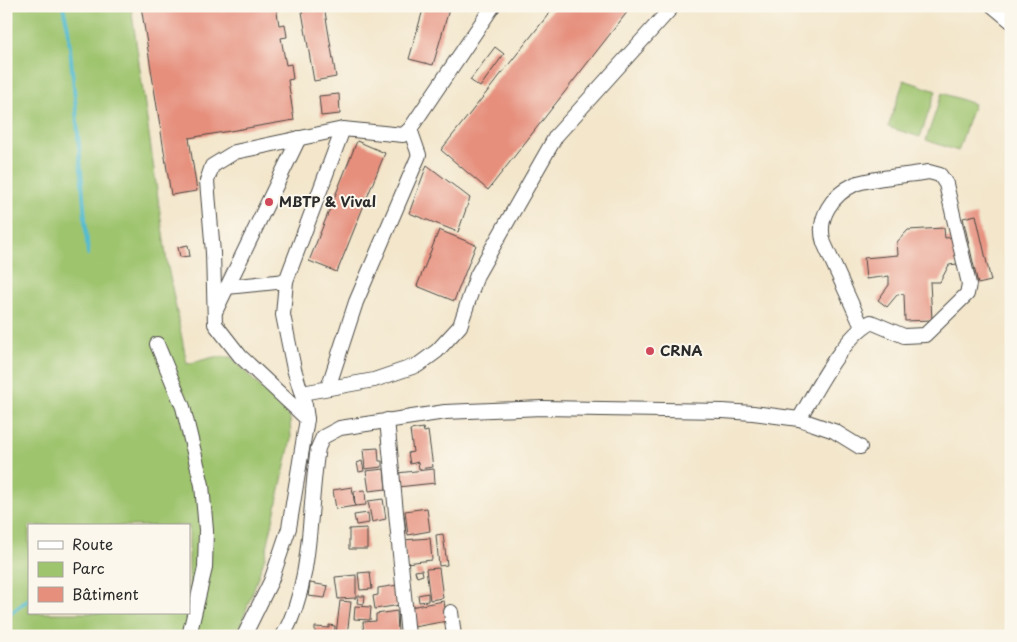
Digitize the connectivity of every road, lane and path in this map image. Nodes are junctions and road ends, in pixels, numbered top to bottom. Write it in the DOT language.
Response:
graph roads {
  1 [pos="494,6"];
  2 [pos="673,6"];
  3 [pos="993,6"];
  4 [pos="1011,21"];
  5 [pos="343,129"];
  6 [pos="410,129"];
  7 [pos="299,138"];
  8 [pos="286,281"];
  9 [pos="227,287"];
  10 [pos="215,311"];
  11 [pos="862,327"];
  12 [pos="157,344"];
  13 [pos="328,388"];
  14 [pos="302,393"];
  15 [pos="307,419"];
  16 [pos="799,419"];
  17 [pos="387,420"];
  18 [pos="860,447"];
  19 [pos="451,612"];
  20 [pos="286,633"];
  21 [pos="189,636"];
  22 [pos="244,636"];
  23 [pos="408,636"];
  24 [pos="454,636"];
  1 -- 6 [label="street"];
  2 -- 13 [label="street"];
  3 -- 4 [label="street"];
  5 -- 6 [label="street"];
  5 -- 7 [label="street"];
  5 -- 8 [label="street"];
  6 -- 13 [label="street"];
  7 -- 9 [label="street"];
  7 -- 10 [label="street"];
  8 -- 9 [label="street"];
  8 -- 14 [label="street"];
  9 -- 10 [label="street"];
  10 -- 15 [label="street"];
  11 -- 11 [label="street"];
  11 -- 16 [label="street"];
  12 -- 21 [label="street"];
  13 -- 14 [label="street"];
  14 -- 15 [label="street"];
  15 -- 22 [label="street"];
  16 -- 17 [label="street"];
  16 -- 18 [label="street"];
  17 -- 20 [label="street"];
  17 -- 23 [label="street"];
  19 -- 24 [label="street"];
}
